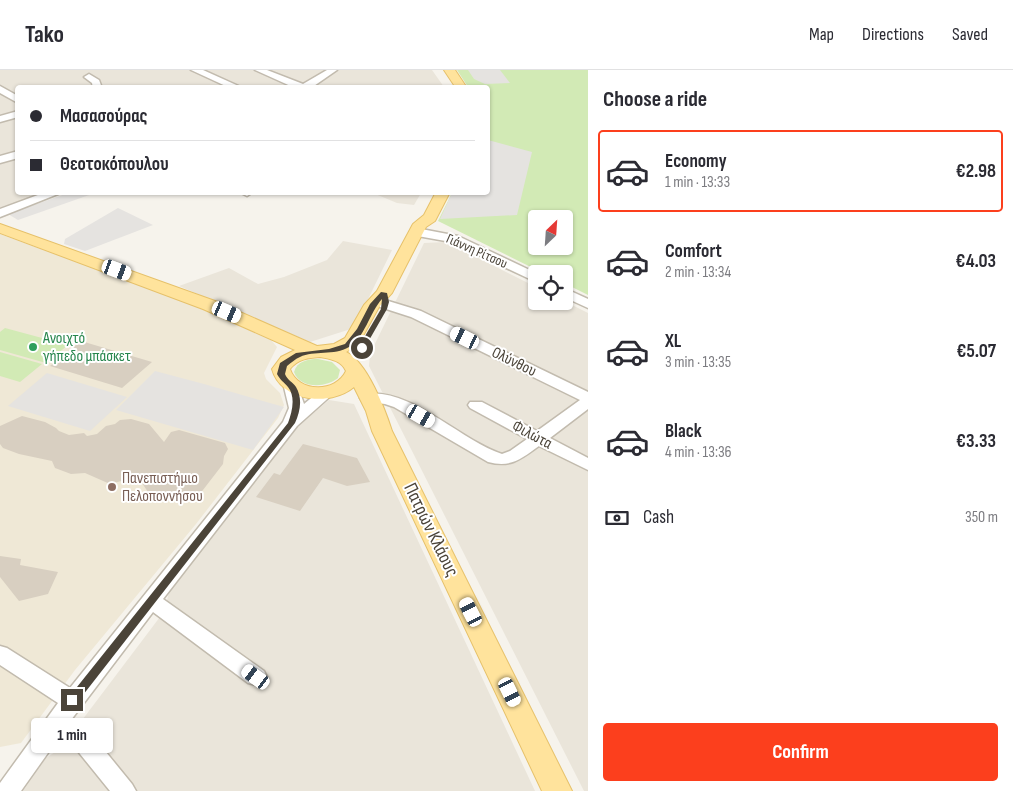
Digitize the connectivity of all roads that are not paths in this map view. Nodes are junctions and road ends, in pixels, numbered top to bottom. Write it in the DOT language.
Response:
graph roads {
  1 [pos="195,70"];
  2 [pos="333,70"];
  3 [pos="440,70"];
  4 [pos="449,70"];
  5 [pos="267,71"];
  6 [pos="88,77"];
  7 [pos="97,85"];
  8 [pos="228,85"];
  9 [pos="298,85"];
  10 [pos="310,85"];
  11 [pos="449,85"];
  12 [pos="460,85"];
  13 [pos="0,89"];
  14 [pos="15,98"];
  15 [pos="15,115"];
  16 [pos="0,119"];
  17 [pos="15,155"];
  18 [pos="0,160"];
  19 [pos="50,195"];
  20 [pos="428,195"];
  21 [pos="442,195"];
  22 [pos="0,213"];
  23 [pos="0,228"];
  24 [pos="418,228"];
  25 [pos="528,274"];
  26 [pos="573,296"];
  27 [pos="385,299"];
  28 [pos="588,304"];
  29 [pos="270,331"];
  30 [pos="319,352"];
  31 [pos="283,365"];
  32 [pos="354,369"];
  33 [pos="292,387"];
  34 [pos="331,392"];
  35 [pos="368,398"];
  36 [pos="588,400"];
  37 [pos="476,405"];
  38 [pos="291,423"];
  39 [pos="382,431"];
  40 [pos="538,438"];
  41 [pos="588,465"];
  42 [pos="151,600"];
  43 [pos="0,654"];
  44 [pos="256,677"];
  45 [pos="72,700"];
  46 [pos="56,723"];
  47 [pos="8,791"];
  48 [pos="124,791"];
  49 [pos="557,791"];
  1 -- 8 [label="street"];
  2 -- 10 [label="street"];
  3 -- 11 [label="main road"];
  4 -- 12 [label="main road"];
  5 -- 9 [label="street"];
  6 -- 7 [label="street"];
  13 -- 14 [label="street"];
  15 -- 16 [label="street"];
  17 -- 18 [label="street"];
  19 -- 22 [label="street"];
  20 -- 24 [label="main road"];
  21 -- 24 [label="main road"];
  23 -- 29 [label="main road"];
  24 -- 25 [label="street, Γιάννη Ρίτσου"];
  24 -- 27 [label="main road"];
  26 -- 28 [label="street"];
  27 -- 30 [label="main road"];
  27 -- 32 [label="main road"];
  27 -- 36 [label="street, Ολύνθου"];
  29 -- 30 [label="main road"];
  29 -- 31 [label="main road"];
  30 -- 31 [label="main road"];
  30 -- 32 [label="main road"];
  31 -- 33 [label="main road"];
  32 -- 34 [label="main road"];
  32 -- 35 [label="main road"];
  33 -- 34 [label="main road"];
  33 -- 38 [label="street"];
  34 -- 38 [label="street"];
  34 -- 39 [label="main road"];
  35 -- 39 [label="main road"];
  35 -- 40 [label="street"];
  36 -- 40 [label="street"];
  37 -- 40 [label="street, Φιλώτα"];
  38 -- 42 [label="street"];
  39 -- 49 [label="main road, Πατρών Κλάους"];
  40 -- 41 [label="street, Φιλώτα"];
  42 -- 44 [label="street"];
  42 -- 45 [label="street"];
  43 -- 45 [label="street"];
  45 -- 46 [label="street"];
  46 -- 47 [label="street"];
  46 -- 48 [label="street"];
}
